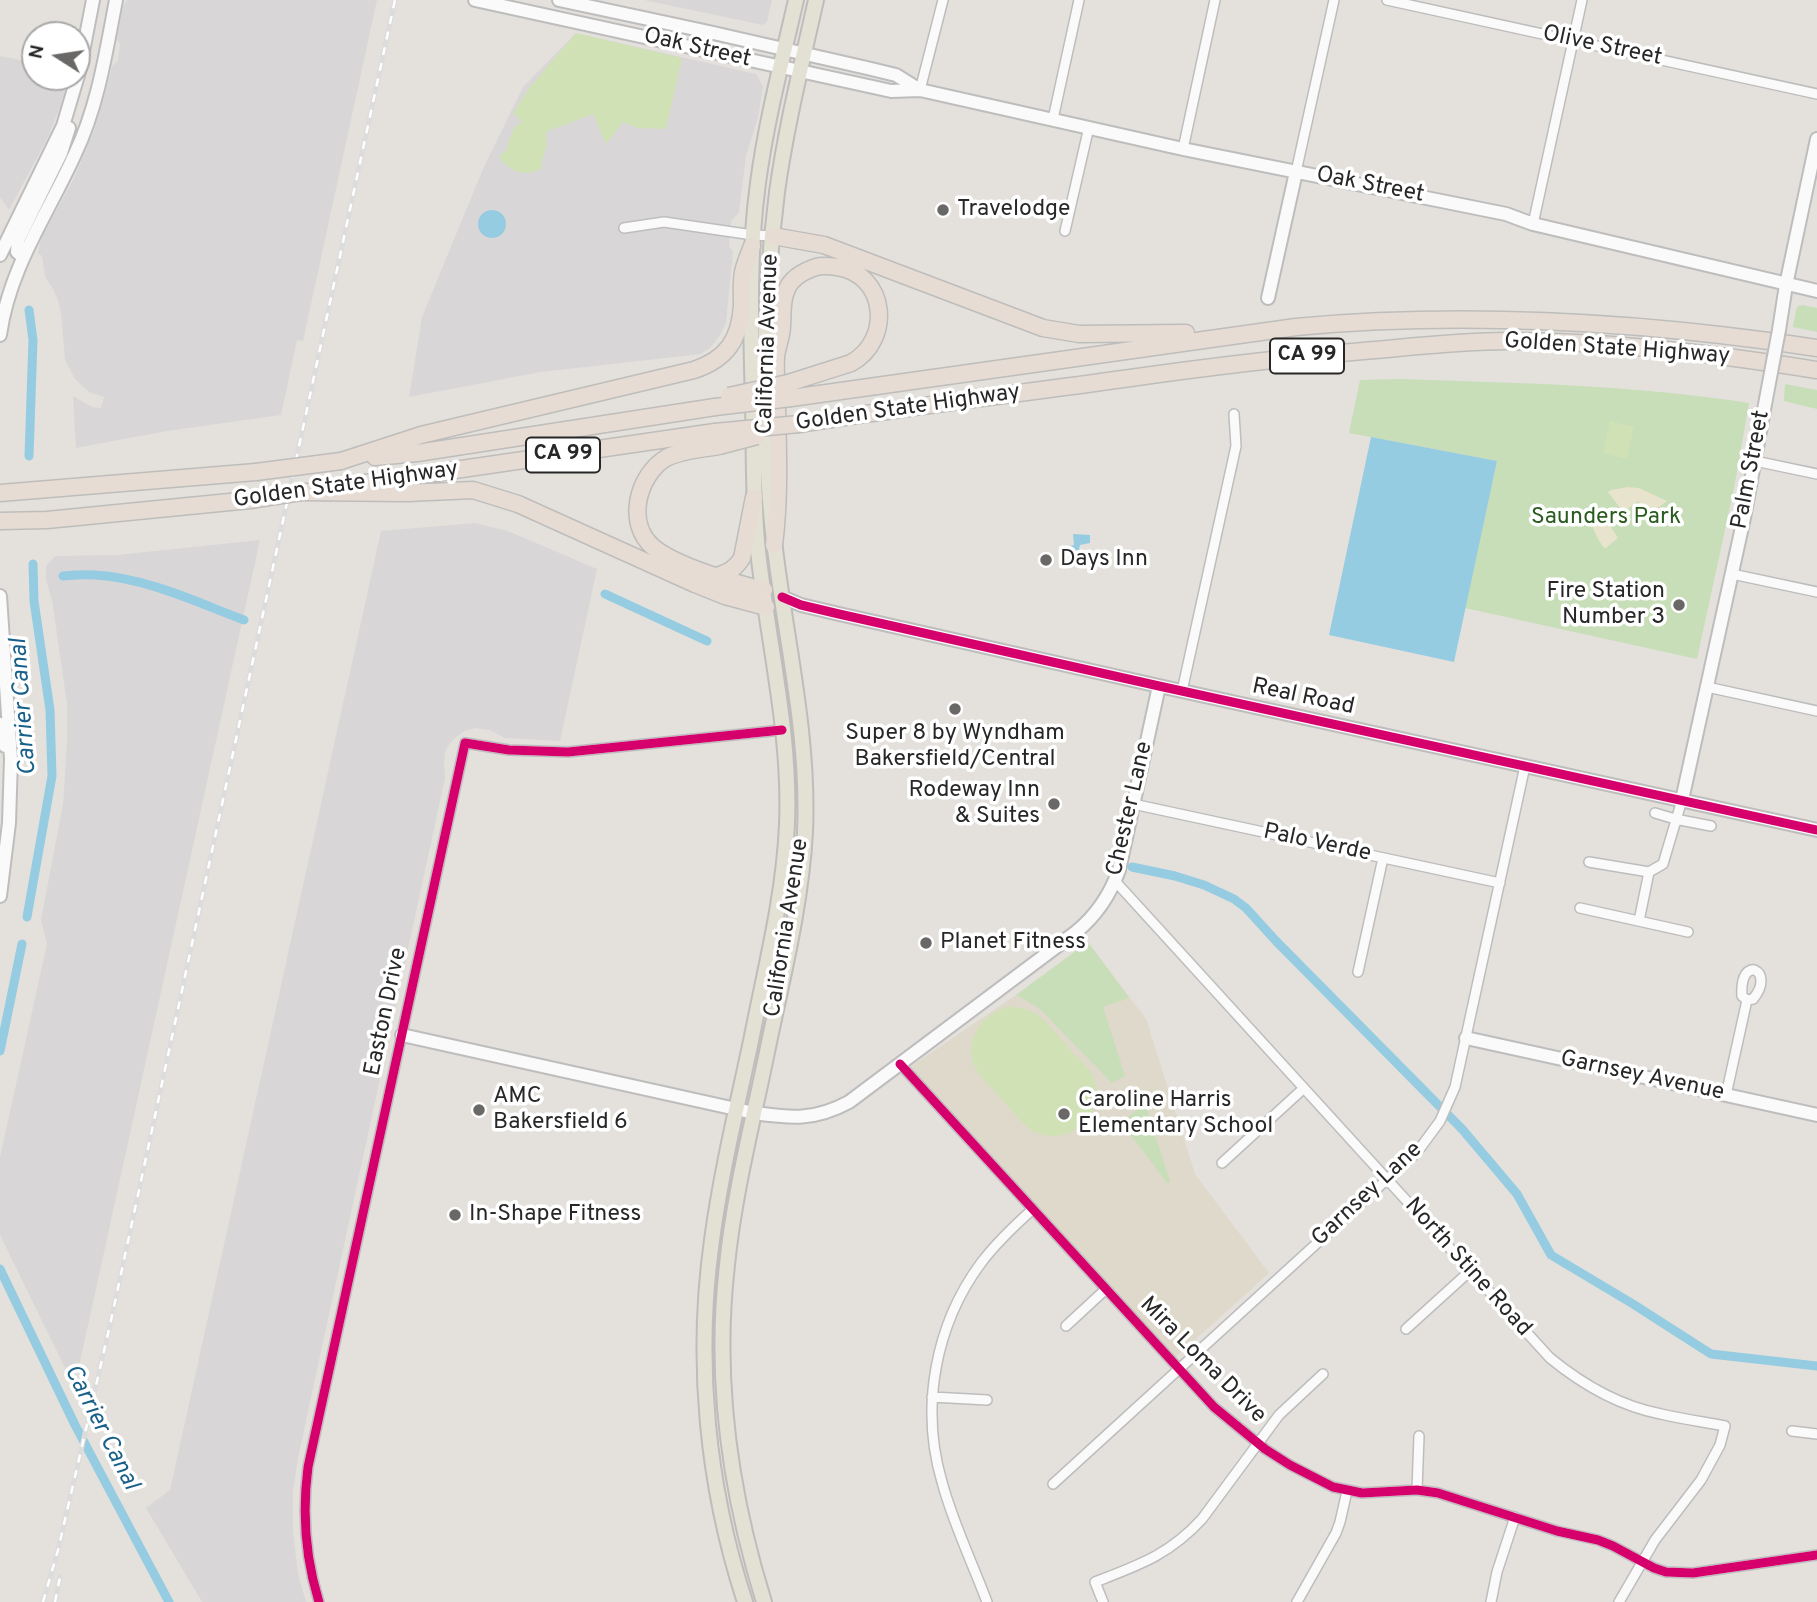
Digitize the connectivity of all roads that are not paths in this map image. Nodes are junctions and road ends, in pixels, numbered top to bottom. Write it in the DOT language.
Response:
graph roads {
  1 [pos="93,0"];
  2 [pos="116,0"];
  3 [pos="475,0"];
  4 [pos="559,0"];
  5 [pos="796,0"];
  6 [pos="816,0"];
  7 [pos="943,0"];
  8 [pos="1079,0"];
  9 [pos="1215,0"];
  10 [pos="1334,0"];
  11 [pos="1387,0"];
  12 [pos="1582,0"];
  13 [pos="1573,41"];
  14 [pos="785,49"];
  15 [pos="804,54"];
  16 [pos="781,68"];
  17 [pos="800,72"];
  18 [pos="920,90"];
  19 [pos="1817,94"];
  20 [pos="72,100"];
  21 [pos="1054,119"];
  22 [pos="1089,127"];
  23 [pos="1817,139"];
  24 [pos="1183,149"];
  25 [pos="1296,172"];
  26 [pos="1532,224"];
  27 [pos="624,228"];
  28 [pos="1065,231"];
  29 [pos="773,236"];
  30 [pos="752,240"];
  31 [pos="0,255"];
  32 [pos="23,257"];
  33 [pos="770,267"];
  34 [pos="1786,285"];
  35 [pos="1817,291"];
  36 [pos="1268,299"];
  37 [pos="1258,332"];
  38 [pos="0,335"];
  39 [pos="1817,348"];
  40 [pos="776,355"];
  41 [pos="1817,370"];
  42 [pos="789,390"];
  43 [pos="1234,414"];
  44 [pos="717,439"];
  45 [pos="341,461"];
  46 [pos="1755,461"];
  47 [pos="1817,474"];
  48 [pos="409,485"];
  49 [pos="0,493"];
  50 [pos="754,496"];
  51 [pos="0,521"];
  52 [pos="774,545"];
  53 [pos="1731,574"];
  54 [pos="717,576"];
  55 [pos="1817,592"];
  56 [pos="0,596"];
  57 [pos="782,597"];
  58 [pos="765,598"];
  59 [pos="1159,686"];
  60 [pos="1707,687"];
  61 [pos="1182,691"];
  62 [pos="1817,711"];
  63 [pos="0,724"];
  64 [pos="782,730"];
  65 [pos="11,759"];
  66 [pos="1525,766"];
  67 [pos="1682,800"];
  68 [pos="1133,804"];
  69 [pos="787,805"];
  70 [pos="805,813"];
  71 [pos="1655,813"];
  72 [pos="1675,819"];
  73 [pos="1712,826"];
  74 [pos="1817,830"];
  75 [pos="1383,858"];
  76 [pos="1589,862"];
  77 [pos="802,868"];
  78 [pos="1649,872"];
  79 [pos="783,877"];
  80 [pos="1115,881"];
  81 [pos="1500,883"];
  82 [pos="0,896"];
  83 [pos="1580,908"];
  84 [pos="1639,921"];
  85 [pos="1688,932"];
  86 [pos="788,949"];
  87 [pos="1358,972"];
  88 [pos="1747,1000"];
  89 [pos="402,1035"];
  90 [pos="1466,1038"];
  91 [pos="900,1063"];
  92 [pos="1304,1088"];
  93 [pos="1726,1095"];
  94 [pos="737,1109"];
  95 [pos="754,1113"];
  96 [pos="1817,1115"];
  97 [pos="1222,1163"];
  98 [pos="1387,1180"];
  99 [pos="1033,1209"];
  100 [pos="1470,1271"];
  101 [pos="1106,1289"];
  102 [pos="1066,1326"];
  103 [pos="1406,1329"];
  104 [pos="705,1340"];
  105 [pos="723,1359"];
  106 [pos="1179,1370"];
  107 [pos="1323,1374"];
  108 [pos="932,1397"];
  109 [pos="988,1400"];
  110 [pos="1792,1431"];
  111 [pos="1817,1434"];
  112 [pos="1419,1436"];
  113 [pos="1257,1444"];
  114 [pos="1053,1483"];
  115 [pos="1417,1490"];
  116 [pos="1347,1491"];
  117 [pos="1514,1517"];
  118 [pos="1817,1555"];
  119 [pos="1642,1562"];
  120 [pos="319,1602"];
  121 [pos="745,1602"];
  122 [pos="764,1602"];
  123 [pos="987,1602"];
  124 [pos="1103,1602"];
  125 [pos="1297,1602"];
  126 [pos="1491,1602"];
  127 [pos="1619,1602"];
  1 -- 20 [label="street"];
  2 -- 32 [label="street"];
  3 -- 16 [label="street, Oak Street"];
  4 -- 14 [label="street, Oak Street"];
  5 -- 14 [label="main road, California Avenue"];
  6 -- 15 [label="main road, California Avenue"];
  7 -- 18 [label="street"];
  8 -- 21 [label="street"];
  9 -- 24 [label="street"];
  10 -- 25 [label="street"];
  11 -- 13 [label="street, Olive Street"];
  12 -- 13 [label="street"];
  13 -- 19 [label="street, Olive Street"];
  13 -- 26 [label="street"];
  14 -- 15 [label="street, Oak Street"];
  14 -- 16 [label="main road, California Avenue"];
  15 -- 17 [label="main road, California Avenue"];
  15 -- 18 [label="street, Oak Street"];
  16 -- 17 [label="street, Oak Street"];
  16 -- 30 [label="main road, California Avenue"];
  17 -- 18 [label="street, Oak Street"];
  17 -- 29 [label="main road, California Avenue"];
  18 -- 21 [label="street, Oak Street"];
  20 -- 31 [label="street"];
  20 -- 32 [label="street"];
  21 -- 22 [label="street, Oak Street"];
  22 -- 24 [label="street, Oak Street"];
  22 -- 28 [label="street"];
  23 -- 34 [label="street, Palm Street"];
  24 -- 25 [label="street, Oak Street"];
  25 -- 26 [label="street, Oak Street"];
  25 -- 36 [label="street"];
  26 -- 34 [label="street, Oak Street"];
  27 -- 30 [label="street"];
  29 -- 30 [label="street"];
  29 -- 33 [label="main road, California Avenue"];
  29 -- 37 [label="highway"];
  30 -- 45 [label="highway"];
  30 -- 50 [label="main road, California Avenue"];
  32 -- 38 [label="street"];
  33 -- 40 [label="main road"];
  33 -- 52 [label="main road, California Avenue"];
  34 -- 35 [label="street, Oak Street"];
  34 -- 46 [label="street, Palm Street, bridge"];
  37 -- 39 [label="highway, Golden State Highway / CA 99"];
  37 -- 42 [label="highway, Golden State Highway / CA 99"];
  40 -- 42 [label="highway"];
  40 -- 52 [label="highway"];
  41 -- 44 [label="highway, Golden State Highway / CA 99, bridge"];
  42 -- 45 [label="highway, Golden State Highway / CA 99, bridge"];
  43 -- 61 [label="street"];
  44 -- 48 [label="highway, Golden State Highway / CA 99"];
  44 -- 54 [label="highway"];
  45 -- 49 [label="highway, Golden State Highway / CA 99, bridge"];
  46 -- 47 [label="street"];
  46 -- 53 [label="street, Palm Street"];
  48 -- 51 [label="highway, Golden State Highway, bridge"];
  48 -- 58 [label="highway"];
  50 -- 54 [label="highway"];
  50 -- 58 [label="main road, California Avenue"];
  52 -- 57 [label="main road, California Avenue"];
  53 -- 55 [label="street"];
  53 -- 60 [label="street, Palm Street"];
  54 -- 58 [label="highway"];
  56 -- 65 [label="street"];
  57 -- 58 [label="main road"];
  57 -- 59 [label="street, Real Road"];
  57 -- 70 [label="main road, California Avenue"];
  58 -- 64 [label="main road, California Avenue"];
  59 -- 61 [label="street, Real Road"];
  59 -- 68 [label="street, Chester Lane"];
  60 -- 62 [label="street"];
  60 -- 67 [label="street, Palm Street"];
  61 -- 66 [label="street, Real Road"];
  63 -- 65 [label="street"];
  64 -- 69 [label="main road, California Avenue"];
  64 -- 70 [label="main road"];
  64 -- 89 [label="street, Easton Drive"];
  65 -- 82 [label="street"];
  66 -- 67 [label="street, Real Road"];
  66 -- 81 [label="street, Garnsey Lane"];
  67 -- 72 [label="street"];
  67 -- 74 [label="street, Real Road"];
  68 -- 75 [label="street, Palo Verde"];
  68 -- 80 [label="street, Chester Lane"];
  69 -- 77 [label="main road"];
  69 -- 79 [label="main road, California Avenue"];
  70 -- 77 [label="main road, California Avenue"];
  71 -- 72 [label="street"];
  72 -- 73 [label="street"];
  72 -- 78 [label="street"];
  75 -- 81 [label="street, Palo Verde"];
  75 -- 87 [label="street"];
  76 -- 78 [label="street"];
  77 -- 86 [label="main road, California Avenue"];
  78 -- 84 [label="street"];
  79 -- 86 [label="main road"];
  79 -- 94 [label="main road, California Avenue"];
  80 -- 91 [label="street, Chester Lane"];
  80 -- 92 [label="street, North Stine Road"];
  81 -- 90 [label="street, Garnsey Lane"];
  83 -- 84 [label="street"];
  84 -- 85 [label="street"];
  86 -- 95 [label="main road, California Avenue"];
  88 -- 93 [label="street"];
  89 -- 94 [label="street, Chester Lane"];
  89 -- 120 [label="street, Easton Drive"];
  90 -- 93 [label="street, Garnsey Avenue"];
  90 -- 98 [label="street, Garnsey Lane"];
  91 -- 95 [label="street, Chester Lane"];
  91 -- 99 [label="street, Mira Loma Drive"];
  92 -- 97 [label="street"];
  92 -- 98 [label="street, North Stine Road"];
  93 -- 96 [label="street, Garnsey Avenue"];
  94 -- 95 [label="street, Chester Lane"];
  94 -- 104 [label="main road, California Avenue"];
  95 -- 105 [label="main road, California Avenue"];
  98 -- 100 [label="street, North Stine Road"];
  98 -- 106 [label="street, Garnsey Lane"];
  99 -- 101 [label="street, Mira Loma Drive"];
  99 -- 108 [label="street"];
  100 -- 103 [label="street"];
  100 -- 119 [label="street, North Stine Road"];
  101 -- 102 [label="street"];
  101 -- 106 [label="street, Mira Loma Drive"];
  104 -- 105 [label="main road"];
  104 -- 121 [label="main road, California Avenue"];
  105 -- 122 [label="main road, California Avenue"];
  106 -- 113 [label="street, Mira Loma Drive"];
  106 -- 114 [label="street, Garnsey Lane"];
  107 -- 113 [label="street"];
  108 -- 109 [label="street"];
  108 -- 123 [label="street"];
  110 -- 111 [label="street"];
  112 -- 115 [label="street"];
  113 -- 116 [label="street, Mira Loma Drive"];
  113 -- 124 [label="street"];
  115 -- 116 [label="street, Mira Loma Drive"];
  115 -- 117 [label="street, Mira Loma Drive"];
  116 -- 125 [label="street"];
  117 -- 119 [label="street, Mira Loma Drive"];
  117 -- 126 [label="street"];
  118 -- 119 [label="street, Mira Loma Drive"];
  119 -- 127 [label="street"];
}
